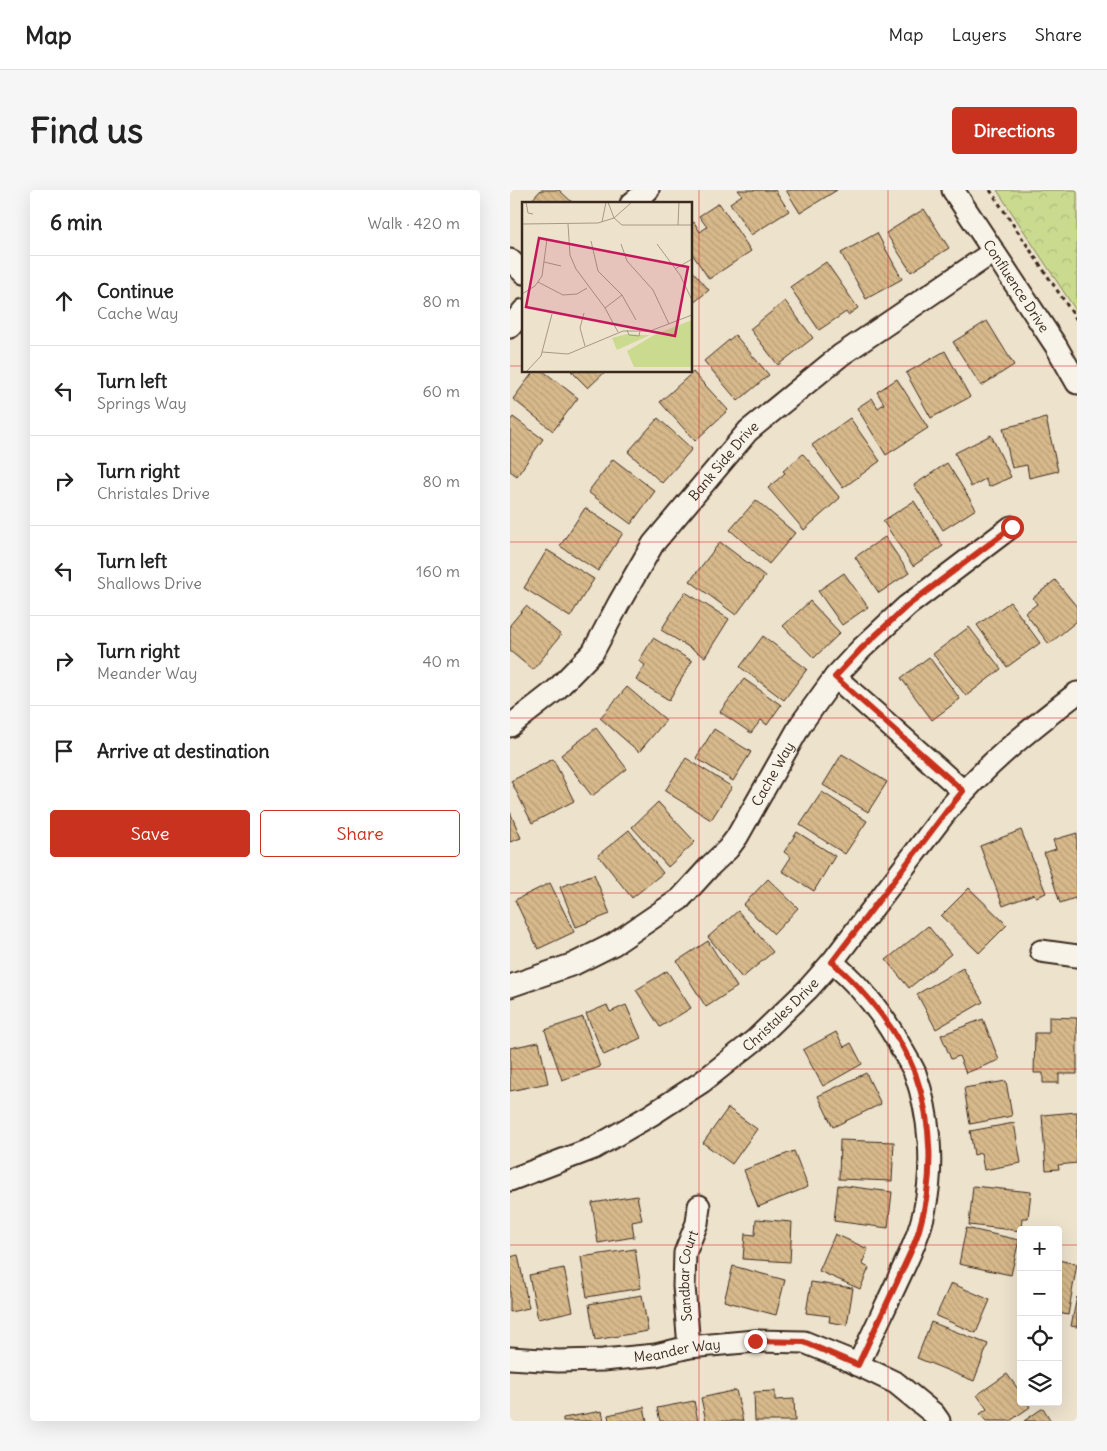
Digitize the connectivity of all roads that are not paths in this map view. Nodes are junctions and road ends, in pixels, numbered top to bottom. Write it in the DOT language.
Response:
graph roads {
  1 [pos="648,190"];
  2 [pos="953,190"];
  3 [pos="633,202"];
  4 [pos="993,252"];
  5 [pos="510,260"];
  6 [pos="522,271"];
  7 [pos="522,312"];
  8 [pos="510,326"];
  9 [pos="1077,383"];
  10 [pos="1012,527"];
  11 [pos="835,677"];
  12 [pos="1077,693"];
  13 [pos="510,726"];
  14 [pos="963,791"];
  15 [pos="1041,952"];
  16 [pos="1077,956"];
  17 [pos="832,962"];
  18 [pos="510,986"];
  19 [pos="510,1180"];
  20 [pos="699,1206"];
  21 [pos="689,1347"];
  22 [pos="510,1358"];
  23 [pos="858,1365"];
  24 [pos="939,1421"];
  1 -- 3 [label="street"];
  2 -- 4 [label="street, Confluence Drive"];
  4 -- 9 [label="street, Confluence Drive"];
  4 -- 13 [label="street, Bank Side Drive"];
  5 -- 6 [label="street"];
  7 -- 8 [label="street"];
  10 -- 11 [label="street, Cache Way"];
  11 -- 14 [label="street"];
  11 -- 18 [label="street, Cache Way"];
  12 -- 14 [label="street, Christales Drive"];
  14 -- 17 [label="street, Christales Drive"];
  15 -- 16 [label="street"];
  17 -- 19 [label="street, Christales Drive"];
  17 -- 23 [label="street"];
  20 -- 21 [label="street, Sandbar Court"];
  21 -- 22 [label="street, Meander Way"];
  21 -- 23 [label="street, Meander Way"];
  23 -- 24 [label="street, Meander Way"];
}
